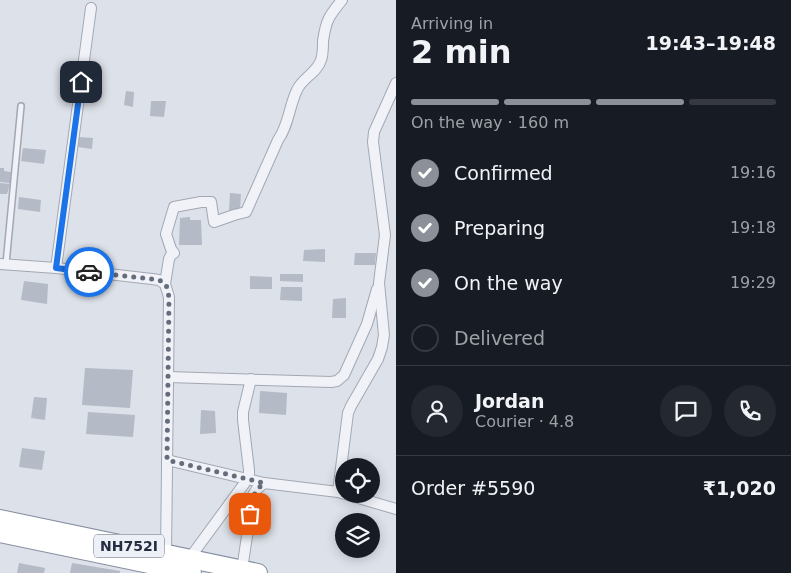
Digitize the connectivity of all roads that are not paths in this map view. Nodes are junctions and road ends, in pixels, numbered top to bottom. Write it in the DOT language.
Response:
graph roads {
  1 [pos="342,0"];
  2 [pos="91,8"];
  3 [pos="396,83"];
  4 [pos="21,106"];
  5 [pos="3,264"];
  6 [pos="56,268"];
  7 [pos="379,283"];
  8 [pos="166,284"];
  9 [pos="168,376"];
  10 [pos="251,379"];
  11 [pos="342,458"];
  12 [pos="167,460"];
  13 [pos="247,479"];
  14 [pos="264,483"];
  15 [pos="335,492"];
  16 [pos="376,503"];
  17 [pos="396,509"];
  18 [pos="0,519"];
  19 [pos="0,533"];
  20 [pos="166,554"];
  21 [pos="191,566"];
  22 [pos="250,571"];
  1 -- 8 [label="street"];
  2 -- 6 [label="street"];
  3 -- 7 [label="street"];
  4 -- 5 [label="lane"];
  5 -- 6 [label="street"];
  6 -- 8 [label="street"];
  7 -- 10 [label="street"];
  7 -- 11 [label="street"];
  8 -- 9 [label="street"];
  9 -- 10 [label="street"];
  9 -- 12 [label="street"];
  10 -- 13 [label="street"];
  12 -- 13 [label="street"];
  12 -- 20 [label="street"];
  13 -- 14 [label="street"];
  13 -- 21 [label="street"];
  14 -- 15 [label="street"];
  14 -- 22 [label="street"];
  16 -- 17 [label="street"];
  18 -- 20 [label="highway, NH752I"];
  19 -- 21 [label="highway, NH752I"];
  20 -- 21 [label="highway, NH752I"];
  21 -- 22 [label="highway, NH752I"];
}
